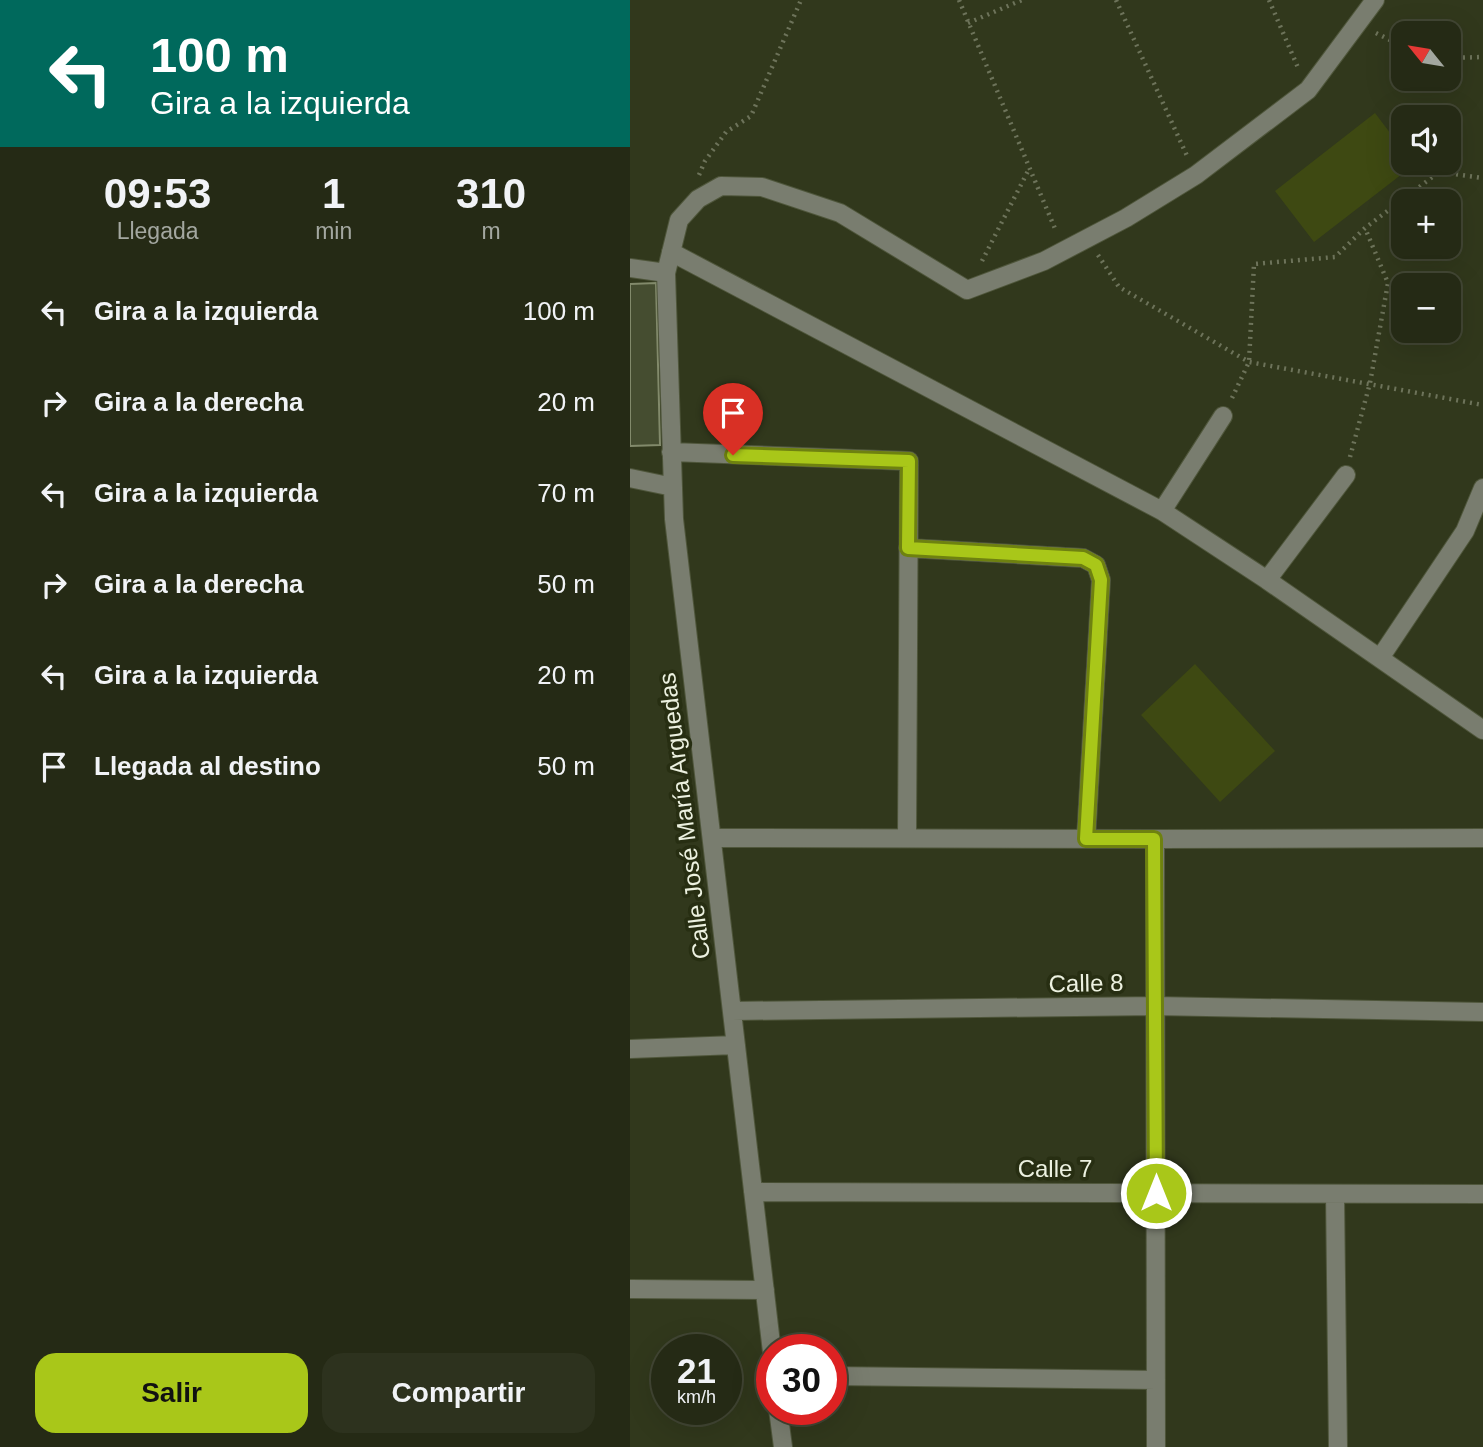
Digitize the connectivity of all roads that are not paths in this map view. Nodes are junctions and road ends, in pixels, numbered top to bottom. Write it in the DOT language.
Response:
graph roads {
  1 [pos="1375,0"];
  2 [pos="671,253"];
  3 [pos="630,268"];
  4 [pos="666,272"];
  5 [pos="1223,416"];
  6 [pos="671,452"];
  7 [pos="1346,475"];
  8 [pos="630,478"];
  9 [pos="673,487"];
  10 [pos="1483,488"];
  11 [pos="1162,511"];
  12 [pos="908,548"];
  13 [pos="1267,580"];
  14 [pos="1380,658"];
  15 [pos="1483,730"];
  16 [pos="712,838"];
  17 [pos="906,838"];
  18 [pos="1483,838"];
  19 [pos="1086,839"];
  20 [pos="1154,839"];
  21 [pos="1155,1006"];
  22 [pos="732,1011"];
  23 [pos="1483,1012"];
  24 [pos="736,1045"];
  25 [pos="630,1049"];
  26 [pos="753,1192"];
  27 [pos="1156,1193"];
  28 [pos="1335,1194"];
  29 [pos="1483,1194"];
  30 [pos="630,1289"];
  31 [pos="765,1290"];
  32 [pos="770,1334"];
  33 [pos="847,1376"];
  34 [pos="1156,1380"];
  35 [pos="780,1425"];
  36 [pos="783,1447"];
  37 [pos="1156,1447"];
  38 [pos="1338,1447"];
  1 -- 2 [label="street, Calle José María Arguedas"];
  2 -- 4 [label="street, Calle José María Arguedas"];
  2 -- 11 [label="street"];
  3 -- 4 [label="street"];
  4 -- 6 [label="street, Calle José María Arguedas"];
  5 -- 11 [label="street"];
  6 -- 9 [label="street, Calle José María Arguedas"];
  6 -- 12 [label="street"];
  7 -- 13 [label="street"];
  8 -- 9 [label="street"];
  9 -- 16 [label="street, Calle José María Arguedas"];
  10 -- 14 [label="street"];
  11 -- 13 [label="street"];
  12 -- 17 [label="street"];
  12 -- 19 [label="street"];
  13 -- 14 [label="street"];
  14 -- 15 [label="street"];
  16 -- 17 [label="street"];
  16 -- 22 [label="street, Calle José María Arguedas"];
  17 -- 19 [label="street"];
  18 -- 20 [label="street"];
  19 -- 20 [label="street"];
  20 -- 21 [label="street"];
  21 -- 22 [label="street, Calle 8"];
  21 -- 23 [label="street, Calle 8"];
  21 -- 27 [label="street"];
  22 -- 24 [label="street, Calle José María Arguedas"];
  24 -- 25 [label="street"];
  24 -- 26 [label="street, Calle José María Arguedas"];
  26 -- 27 [label="street, Calle 7"];
  26 -- 31 [label="street, Calle José María Arguedas"];
  27 -- 28 [label="street, Calle 7"];
  27 -- 34 [label="street"];
  28 -- 29 [label="street, Calle 7"];
  28 -- 38 [label="street"];
  30 -- 31 [label="street"];
  31 -- 32 [label="street, Calle José María Arguedas"];
  33 -- 34 [label="street"];
  34 -- 37 [label="street"];
  35 -- 36 [label="street"];
}
